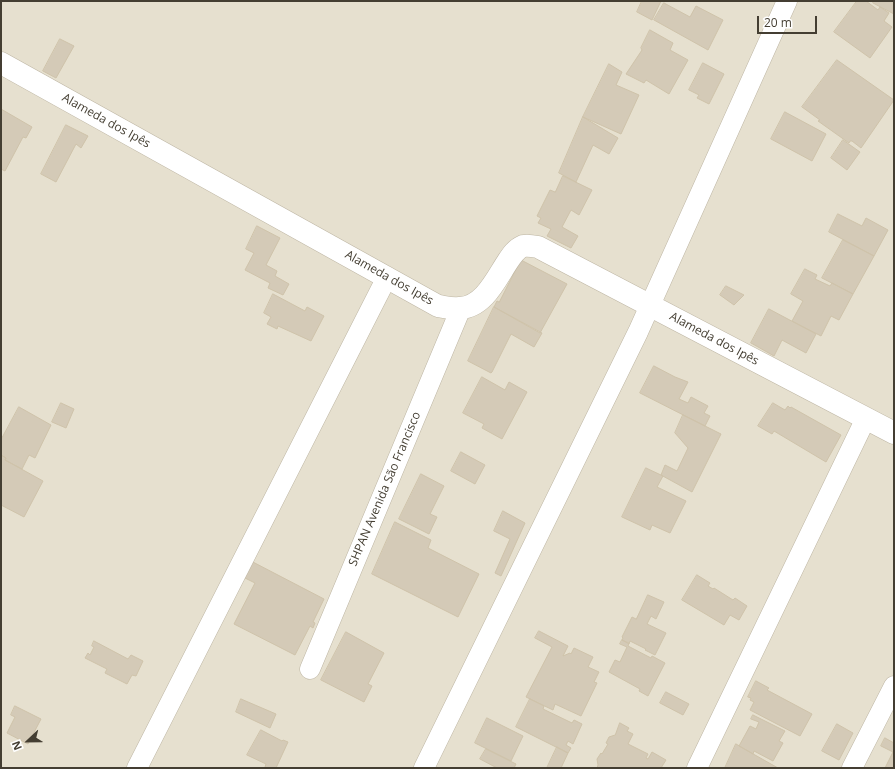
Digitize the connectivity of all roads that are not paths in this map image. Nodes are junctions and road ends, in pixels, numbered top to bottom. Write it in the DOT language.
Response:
graph roads {
  1 [pos="787,1"];
  2 [pos="1,63"];
  3 [pos="387,277"];
  4 [pos="649,305"];
  5 [pos="461,308"];
  6 [pos="866,418"];
  7 [pos="894,433"];
  8 [pos="310,669"];
  9 [pos="894,686"];
  10 [pos="138,768"];
  11 [pos="424,768"];
  12 [pos="697,768"];
  13 [pos="852,768"];
  1 -- 4 [label="street"];
  2 -- 3 [label="street, Alameda dos Ipês"];
  3 -- 5 [label="street, Alameda dos Ipês"];
  3 -- 10 [label="street"];
  4 -- 5 [label="street, Alameda dos Ipês"];
  4 -- 6 [label="street, Alameda dos Ipês"];
  4 -- 11 [label="street"];
  5 -- 8 [label="street, SHPAN Avenida São Francisco"];
  6 -- 7 [label="street, Alameda dos Ipês"];
  6 -- 12 [label="street"];
  9 -- 13 [label="street"];
}
